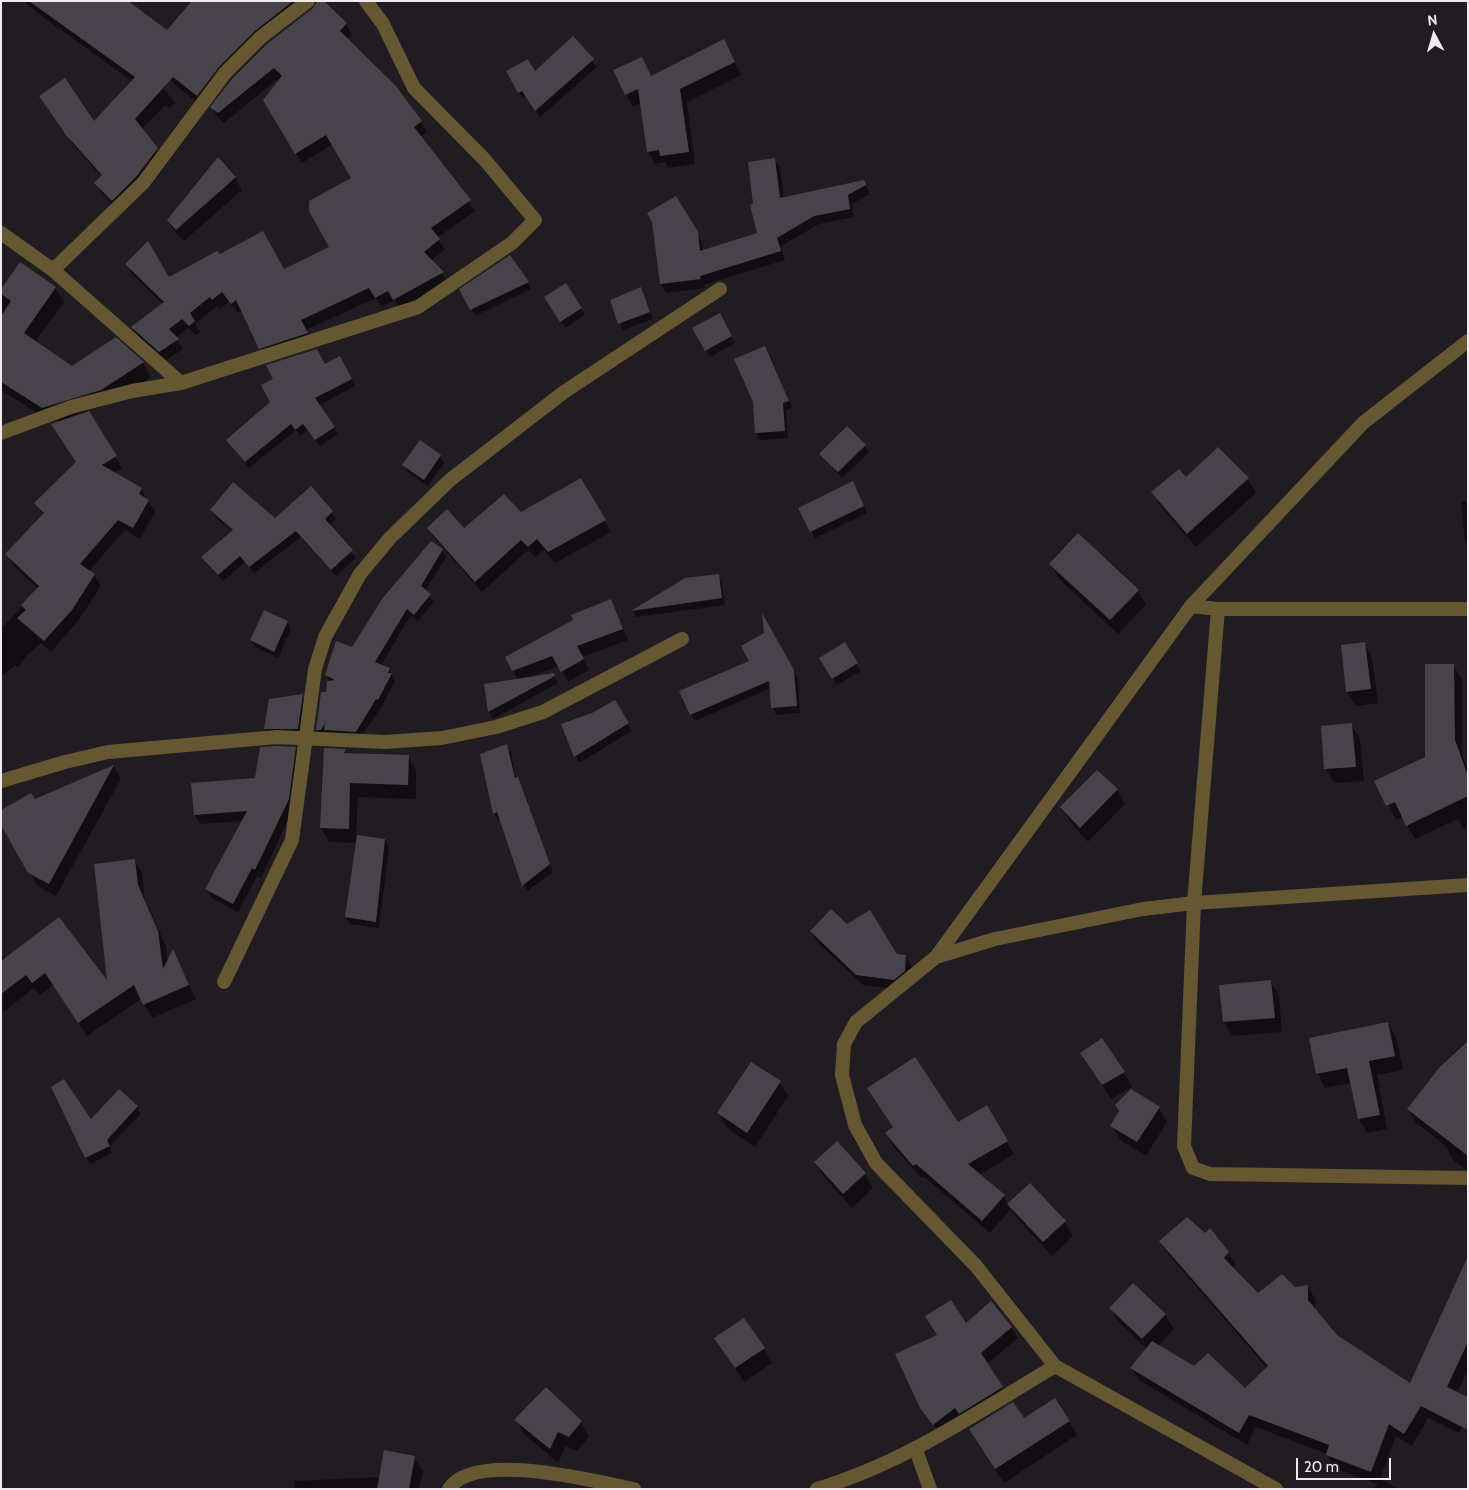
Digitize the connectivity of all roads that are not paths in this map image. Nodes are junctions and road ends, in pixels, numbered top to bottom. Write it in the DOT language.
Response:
graph roads {
  1 [pos="308,1"];
  2 [pos="366,1"];
  3 [pos="1,233"];
  4 [pos="53,270"];
  5 [pos="720,289"];
  6 [pos="1468,341"];
  7 [pos="181,383"];
  8 [pos="1,433"];
  9 [pos="1191,606"];
  10 [pos="1218,609"];
  11 [pos="1468,609"];
  12 [pos="682,640"];
  13 [pos="306,737"];
  14 [pos="1,781"];
  15 [pos="1468,885"];
  16 [pos="1194,903"];
  17 [pos="936,957"];
  18 [pos="224,982"];
  19 [pos="1468,1178"];
  20 [pos="1055,1366"];
  21 [pos="916,1450"];
  22 [pos="448,1489"];
  23 [pos="634,1489"];
  24 [pos="817,1489"];
  25 [pos="930,1489"];
  26 [pos="1276,1489"];
  1 -- 4 [label="street"];
  2 -- 7 [label="street"];
  3 -- 4 [label="street"];
  4 -- 7 [label="street"];
  5 -- 13 [label="street"];
  6 -- 9 [label="street"];
  7 -- 8 [label="street"];
  9 -- 10 [label="street"];
  9 -- 17 [label="street"];
  10 -- 11 [label="street"];
  10 -- 16 [label="street"];
  12 -- 13 [label="street"];
  13 -- 14 [label="street"];
  13 -- 18 [label="street"];
  15 -- 16 [label="street"];
  16 -- 17 [label="street"];
  16 -- 19 [label="street"];
  17 -- 20 [label="street"];
  20 -- 21 [label="street"];
  20 -- 26 [label="street"];
  21 -- 24 [label="street"];
  21 -- 25 [label="street"];
  22 -- 23 [label="street"];
}
